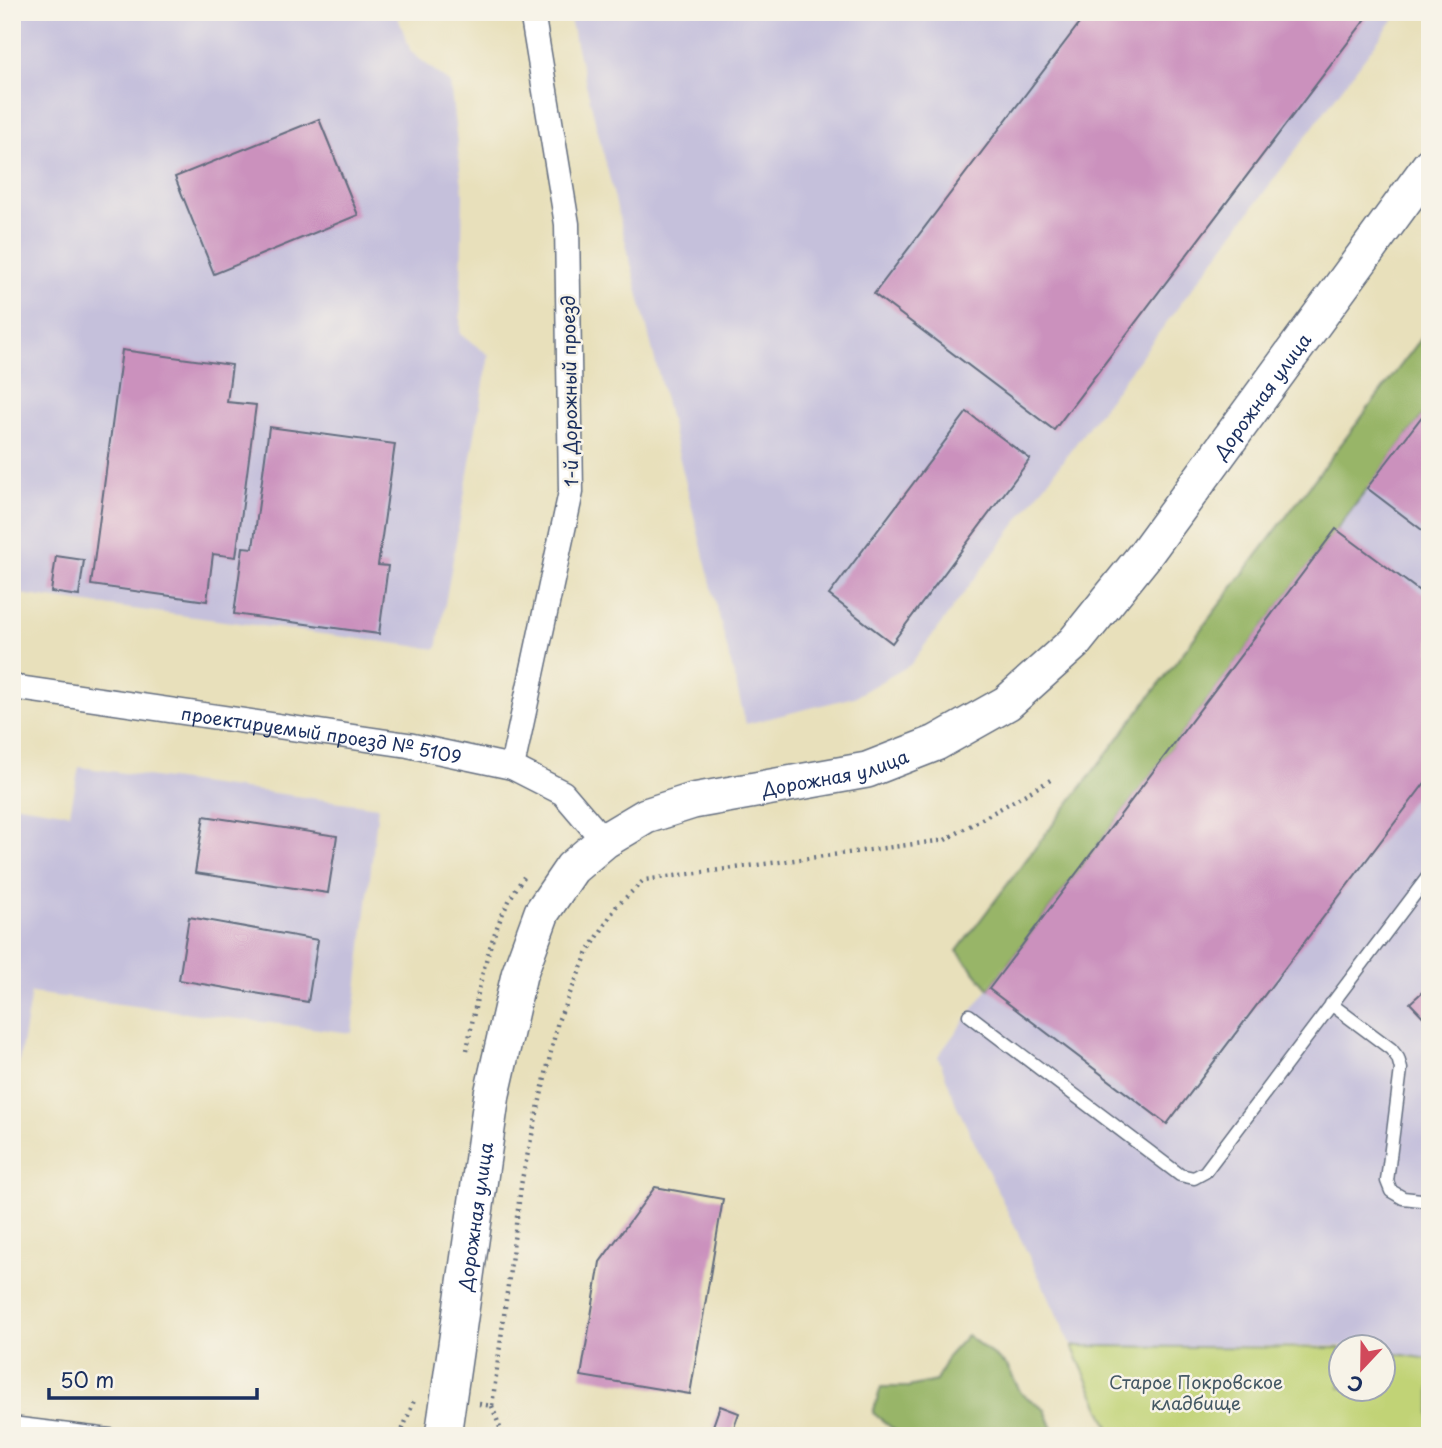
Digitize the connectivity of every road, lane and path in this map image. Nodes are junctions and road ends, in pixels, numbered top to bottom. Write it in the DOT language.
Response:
graph roads {
  1 [pos="532,12"];
  2 [pos="1429,166"];
  3 [pos="12,687"];
  4 [pos="512,767"];
  5 [pos="1054,778"];
  6 [pos="604,841"];
  7 [pos="1430,874"];
  8 [pos="1331,1004"];
  9 [pos="969,1015"];
  10 [pos="1430,1201"];
  11 [pos="447,1400"];
  12 [pos="492,1406"];
  13 [pos="12,1423"];
  14 [pos="118,1436"];
  15 [pos="400,1436"];
  16 [pos="443,1436"];
  17 [pos="503,1436"];
  1 -- 4 [label="street, 1-й Дорожный проезд"];
  2 -- 6 [label="main road, Дорожная улица"];
  3 -- 4 [label="street, проектируемый проезд № 5109"];
  4 -- 6 [label="street, проектируемый проезд № 5109"];
  5 -- 12 [label="path"];
  6 -- 11 [label="main road, Дорожная улица"];
  7 -- 8 [label="lane"];
  8 -- 9 [label="lane"];
  8 -- 10 [label="lane"];
  11 -- 12 [label="path"];
  11 -- 15 [label="path"];
  11 -- 16 [label="main road, Дорожная улица"];
  12 -- 17 [label="path"];
  13 -- 14 [label="lane"];
}
